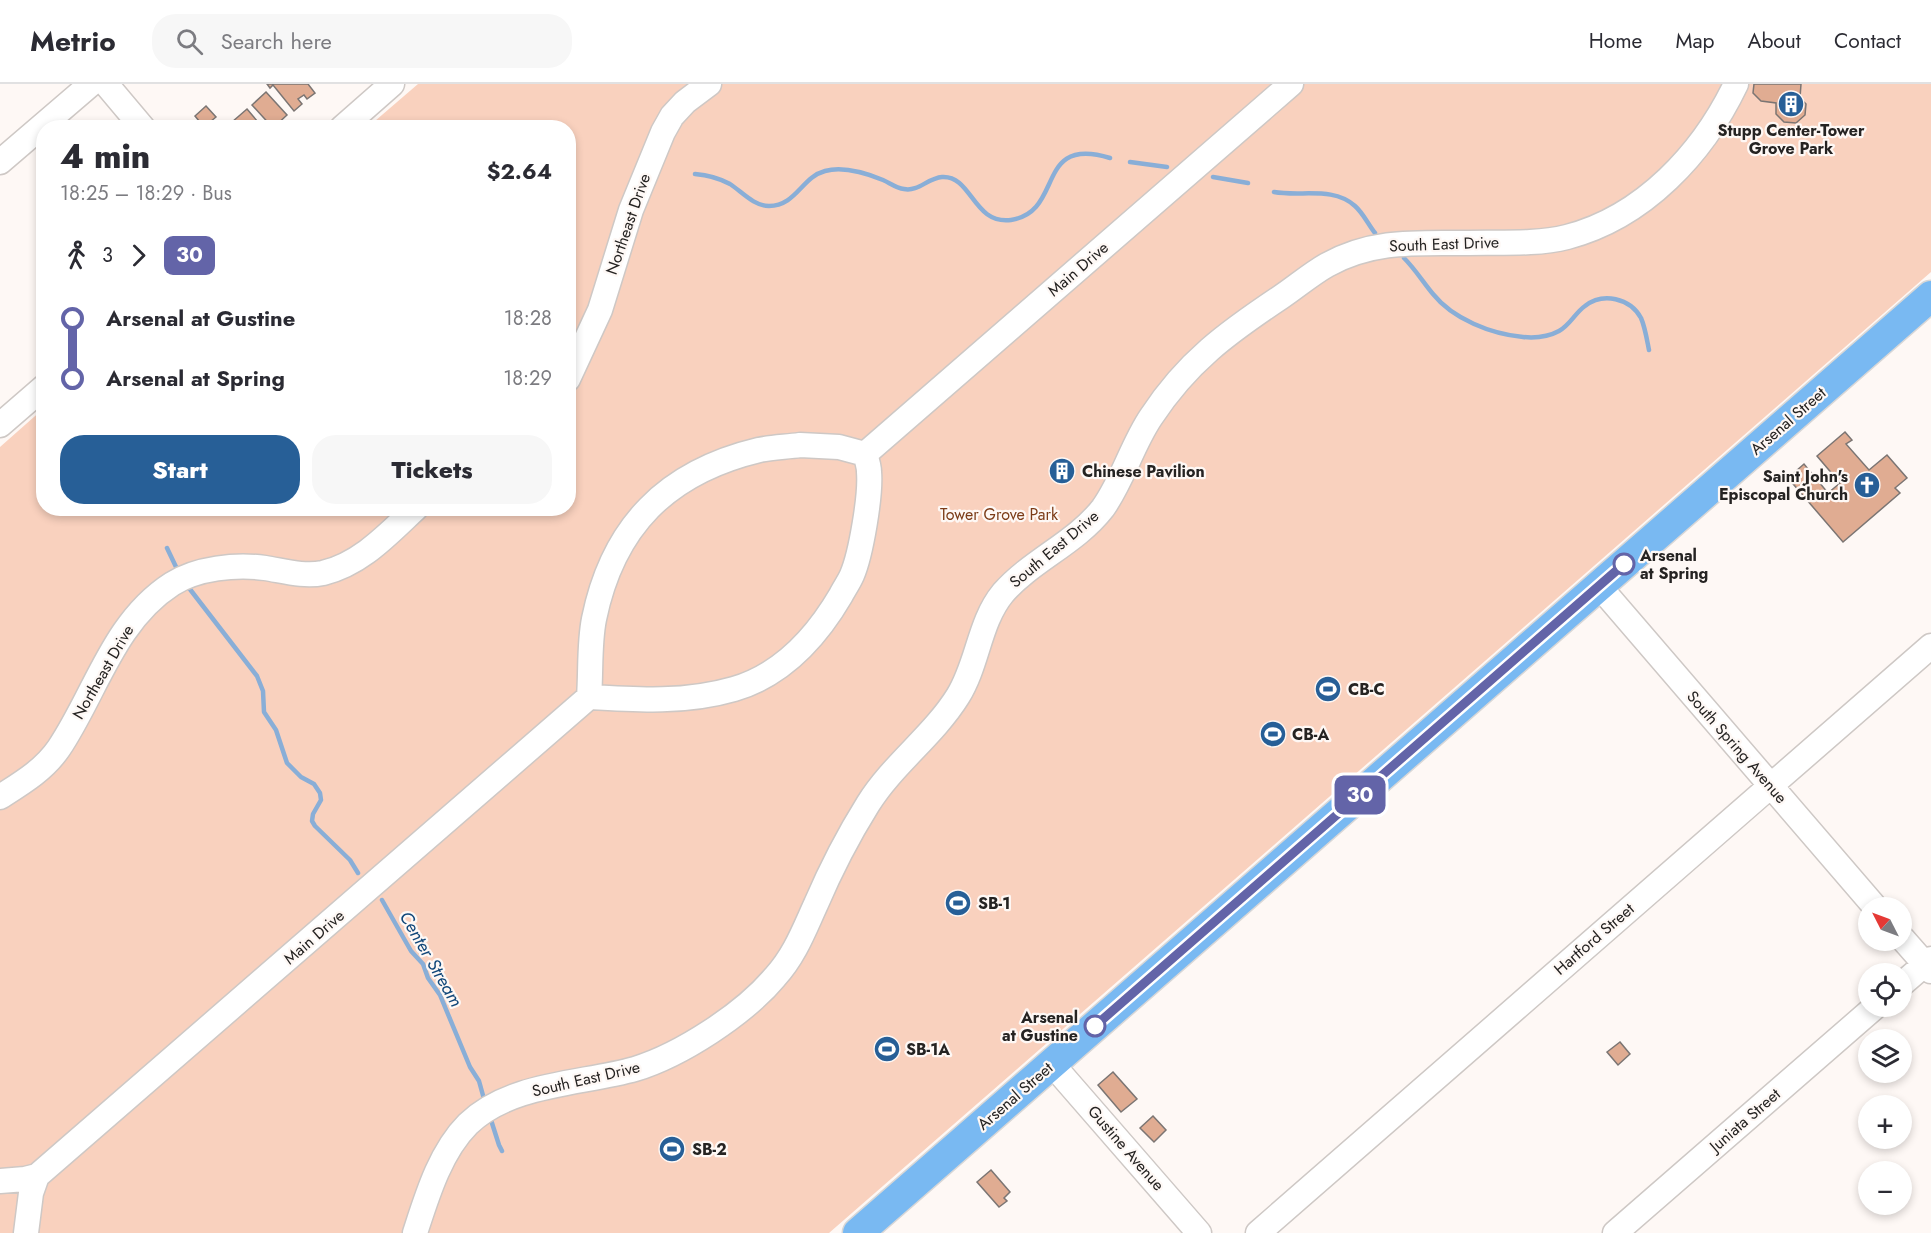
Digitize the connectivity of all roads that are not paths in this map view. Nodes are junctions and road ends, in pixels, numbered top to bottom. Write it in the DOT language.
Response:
graph roads {
  1 [pos="91,84"];
  2 [pos="106,84"];
  3 [pos="392,84"];
  4 [pos="709,84"];
  5 [pos="1291,84"];
  6 [pos="1736,84"];
  7 [pos="49,120"];
  8 [pos="136,120"];
  9 [pos="351,120"];
  10 [pos="36,131"];
  11 [pos="0,162"];
  12 [pos="1931,296"];
  13 [pos="576,362"];
  14 [pos="36,394"];
  15 [pos="0,425"];
  16 [pos="866,454"];
  17 [pos="407,516"];
  18 [pos="1599,586"];
  19 [pos="1931,645"];
  20 [pos="589,697"];
  21 [pos="1770,785"];
  22 [pos="0,797"];
  23 [pos="1867,897"];
  24 [pos="1912,948"];
  25 [pos="1929,964"];
  26 [pos="1912,977"];
  27 [pos="1863,1017"];
  28 [pos="1052,1064"];
  29 [pos="38,1176"];
  30 [pos="0,1181"];
  31 [pos="26,1233"];
  32 [pos="415,1233"];
  33 [pos="858,1233"];
  34 [pos="1199,1233"];
  35 [pos="1258,1233"];
  36 [pos="1615,1233"];
  1 -- 7 [label="street"];
  2 -- 8 [label="street"];
  3 -- 9 [label="street"];
  4 -- 13 [label="street, Northeast Drive"];
  5 -- 16 [label="street, Main Drive"];
  6 -- 32 [label="street, South East Drive"];
  10 -- 11 [label="street"];
  12 -- 18 [label="main road, Arsenal Street"];
  14 -- 15 [label="street"];
  16 -- 20 [label="street"];
  16 -- 20 [label="street"];
  17 -- 22 [label="street, Northeast Drive"];
  18 -- 21 [label="street, South Spring Avenue"];
  18 -- 28 [label="main road, Arsenal Street"];
  19 -- 21 [label="street, Hartford Street"];
  20 -- 29 [label="street, Main Drive"];
  21 -- 23 [label="street, South Spring Avenue"];
  21 -- 35 [label="street, Hartford Street"];
  24 -- 25 [label="street"];
  25 -- 26 [label="street"];
  27 -- 36 [label="street, Juniata Street"];
  28 -- 33 [label="main road, Arsenal Street"];
  28 -- 34 [label="street, Gustine Avenue"];
  29 -- 30 [label="street"];
  29 -- 31 [label="street"];
}
